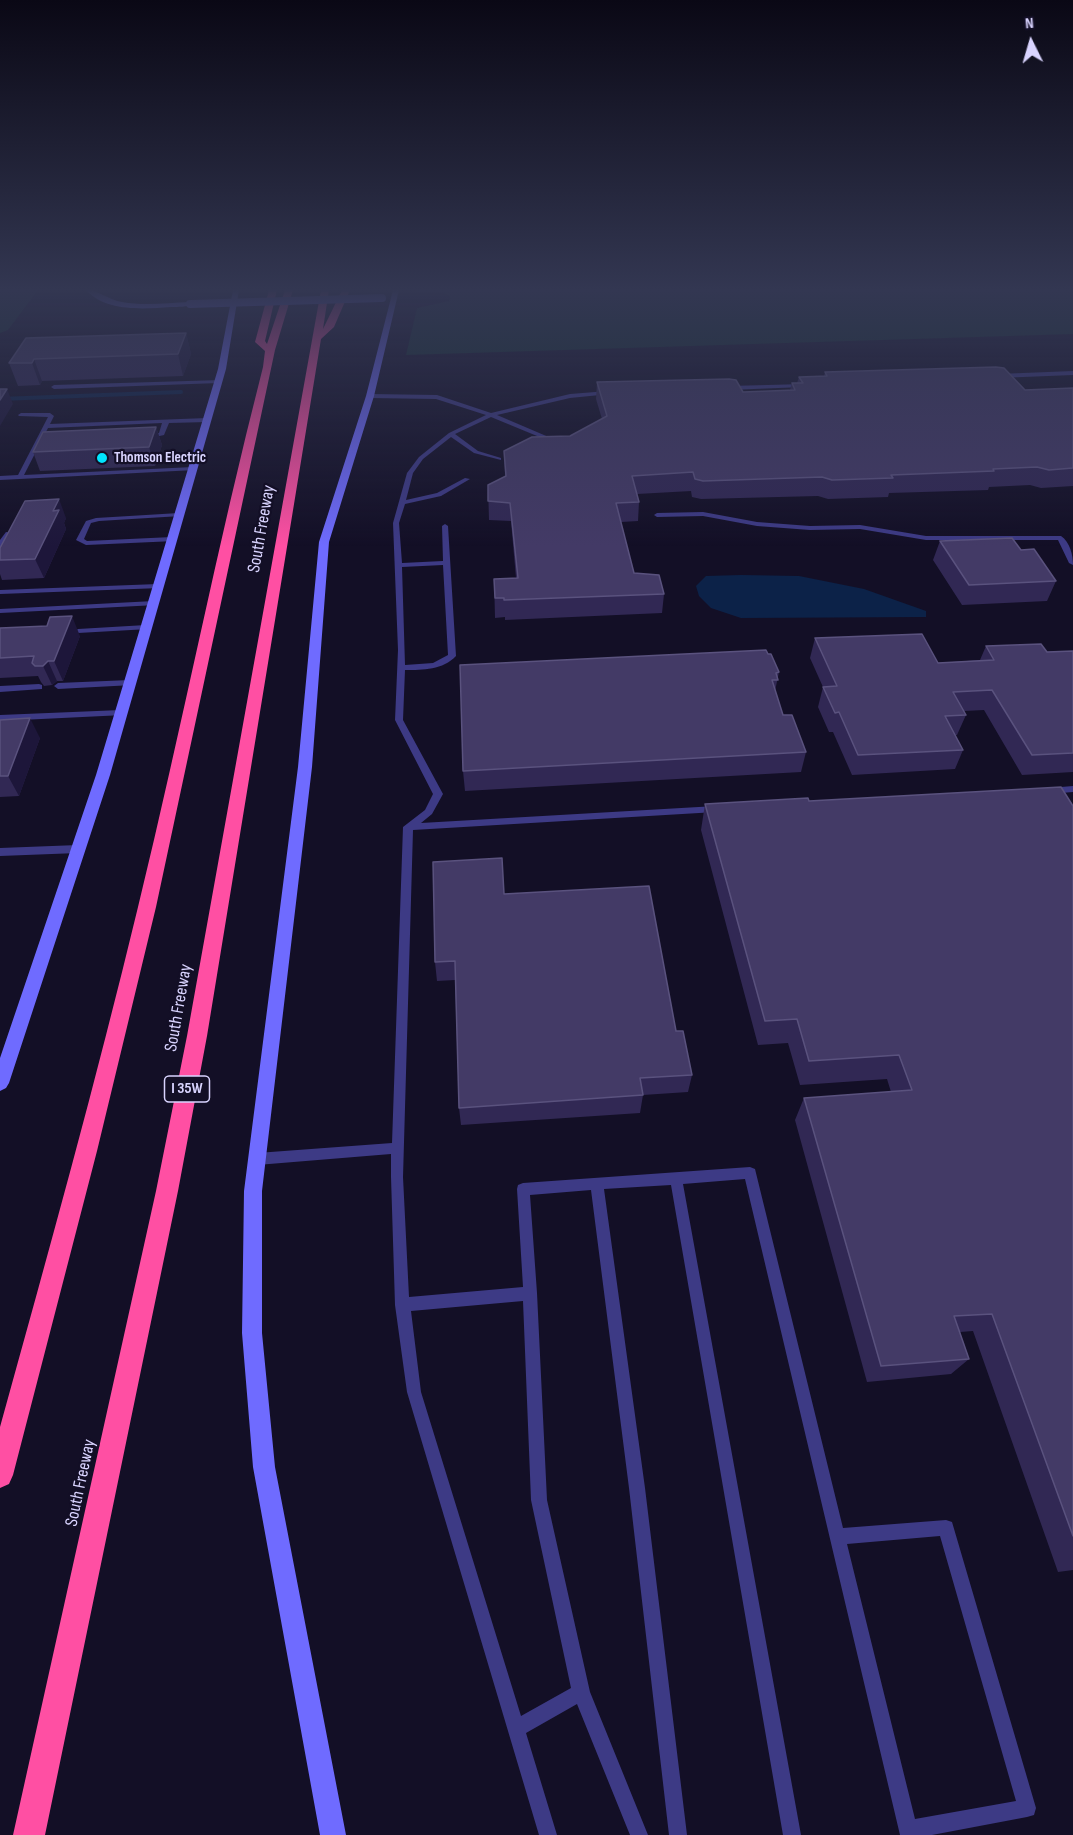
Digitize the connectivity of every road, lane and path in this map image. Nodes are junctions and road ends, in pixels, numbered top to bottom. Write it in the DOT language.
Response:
graph roads {
  1 [pos="220,376"];
  2 [pos="264,376"];
  3 [pos="311,376"];
  4 [pos="374,376"];
  5 [pos="991,376"];
  6 [pos="1001,376"];
  7 [pos="219,381"];
  8 [pos="816,384"];
  9 [pos="54,387"];
  10 [pos="723,388"];
  11 [pos="616,392"];
  12 [pos="370,396"];
  13 [pos="491,414"];
  14 [pos="21,415"];
  15 [pos="207,420"];
  16 [pos="166,422"];
  17 [pos="46,426"];
  18 [pos="451,434"];
  19 [pos="143,437"];
  20 [pos="38,441"];
  21 [pos="50,441"];
  22 [pos="559,443"];
  23 [pos="499,459"];
  24 [pos="193,469"];
  25 [pos="20,477"];
  26 [pos="0,478"];
  27 [pos="467,479"];
  28 [pos="402,503"];
  29 [pos="179,514"];
  30 [pos="657,515"];
  31 [pos="446,526"];
  32 [pos="8,533"];
  33 [pos="172,539"];
  34 [pos="0,546"];
  35 [pos="446,563"];
  36 [pos="1073,563"];
  37 [pos="398,565"];
  38 [pos="159,586"];
  39 [pos="0,592"];
  40 [pos="154,603"];
  41 [pos="0,610"];
  42 [pos="146,627"];
  43 [pos="78,631"];
  44 [pos="401,668"];
  45 [pos="130,683"];
  46 [pos="58,686"];
  47 [pos="39,687"];
  48 [pos="0,689"];
  49 [pos="121,713"];
  50 [pos="0,718"];
  51 [pos="1073,789"];
  52 [pos="1038,791"];
  53 [pos="724,808"];
  54 [pos="408,827"];
  55 [pos="78,849"];
  56 [pos="0,852"];
  57 [pos="0,1083"];
  58 [pos="398,1148"];
  59 [pos="256,1160"];
  60 [pos="676,1178"];
  61 [pos="597,1183"];
  62 [pos="530,1293"];
  63 [pos="402,1305"];
  64 [pos="0,1475"];
  65 [pos="838,1537"];
  66 [pos="581,1692"];
  67 [pos="517,1728"];
  68 [pos="908,1832"];
  69 [pos="29,1835"];
  70 [pos="333,1835"];
  71 [pos="548,1835"];
  72 [pos="639,1835"];
  73 [pos="678,1835"];
  74 [pos="792,1835"];
  1 -- 7 [label="main road"];
  2 -- 64 [label="highway, South Freeway"];
  3 -- 69 [label="highway, South Freeway / I 35W"];
  4 -- 12 [label="main road"];
  5 -- 6 [label="lane"];
  7 -- 9 [label="lane"];
  7 -- 15 [label="main road"];
  8 -- 10 [label="lane"];
  11 -- 13 [label="lane"];
  12 -- 13 [label="lane"];
  12 -- 59 [label="main road"];
  13 -- 18 [label="lane"];
  13 -- 22 [label="lane"];
  14 -- 17 [label="lane"];
  15 -- 16 [label="lane"];
  15 -- 24 [label="main road"];
  16 -- 17 [label="lane"];
  16 -- 19 [label="lane"];
  17 -- 20 [label="lane"];
  18 -- 23 [label="lane"];
  18 -- 28 [label="lane"];
  20 -- 21 [label="lane"];
  20 -- 25 [label="lane"];
  24 -- 25 [label="lane"];
  24 -- 29 [label="main road"];
  25 -- 26 [label="lane"];
  27 -- 28 [label="lane"];
  28 -- 37 [label="lane"];
  29 -- 33 [label="main road"];
  29 -- 33 [label="lane"];
  30 -- 36 [label="lane"];
  31 -- 35 [label="lane"];
  32 -- 34 [label="lane"];
  33 -- 38 [label="main road"];
  35 -- 37 [label="lane"];
  35 -- 44 [label="lane"];
  37 -- 44 [label="lane"];
  38 -- 39 [label="lane"];
  38 -- 40 [label="main road"];
  40 -- 41 [label="lane"];
  40 -- 42 [label="main road"];
  42 -- 43 [label="lane"];
  42 -- 45 [label="main road"];
  44 -- 54 [label="lane"];
  45 -- 46 [label="lane"];
  45 -- 49 [label="main road"];
  47 -- 48 [label="lane"];
  49 -- 50 [label="lane"];
  49 -- 55 [label="main road"];
  51 -- 52 [label="lane"];
  53 -- 54 [label="lane"];
  54 -- 58 [label="lane"];
  55 -- 56 [label="lane"];
  55 -- 57 [label="main road"];
  58 -- 59 [label="lane"];
  58 -- 63 [label="lane"];
  59 -- 70 [label="main road"];
  60 -- 61 [label="lane"];
  60 -- 65 [label="lane"];
  60 -- 74 [label="lane"];
  61 -- 62 [label="lane"];
  61 -- 73 [label="lane"];
  62 -- 63 [label="lane"];
  62 -- 66 [label="lane"];
  63 -- 67 [label="lane"];
  65 -- 68 [label="lane"];
  65 -- 68 [label="lane"];
  66 -- 67 [label="lane"];
  66 -- 72 [label="lane"];
  67 -- 71 [label="lane"];
}
